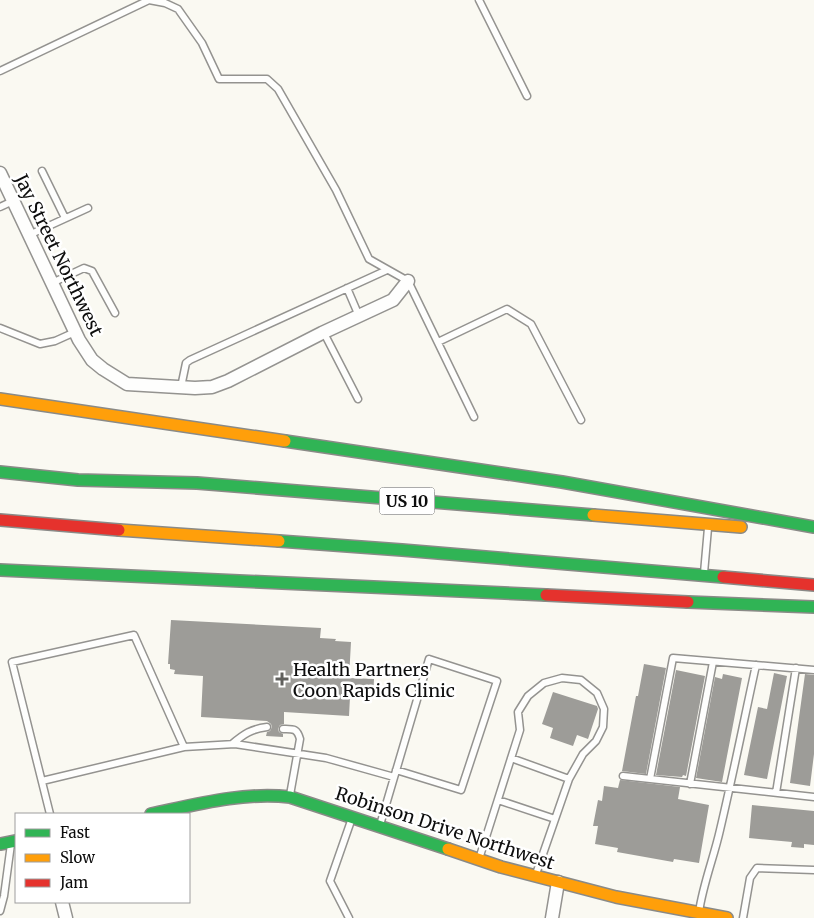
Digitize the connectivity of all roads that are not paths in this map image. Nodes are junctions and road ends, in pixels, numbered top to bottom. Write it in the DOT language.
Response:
graph roads {
  1 [pos="479,0"];
  2 [pos="0,71"];
  3 [pos="527,96"];
  4 [pos="42,172"];
  5 [pos="0,173"];
  6 [pos="13,201"];
  7 [pos="0,207"];
  8 [pos="88,208"];
  9 [pos="65,218"];
  10 [pos="29,235"];
  11 [pos="387,270"];
  12 [pos="408,281"];
  13 [pos="52,283"];
  14 [pos="347,288"];
  15 [pos="115,312"];
  16 [pos="359,316"];
  17 [pos="0,328"];
  18 [pos="75,332"];
  19 [pos="324,333"];
  20 [pos="438,342"];
  21 [pos="180,387"];
  22 [pos="0,399"];
  23 [pos="358,400"];
  24 [pos="474,417"];
  25 [pos="581,420"];
  26 [pos="0,472"];
  27 [pos="0,520"];
  28 [pos="708,524"];
  29 [pos="814,526"];
  30 [pos="814,534"];
  31 [pos="0,570"];
  32 [pos="704,576"];
  33 [pos="814,585"];
  34 [pos="814,607"];
  35 [pos="713,662"];
  36 [pos="756,665"];
  37 [pos="796,668"];
  38 [pos="814,670"];
  39 [pos="267,727"];
  40 [pos="283,729"];
  41 [pos="232,744"];
  42 [pos="184,747"];
  43 [pos="298,754"];
  44 [pos="511,758"];
  45 [pos="396,770"];
  46 [pos="623,776"];
  47 [pos="394,777"];
  48 [pos="569,779"];
  49 [pos="650,779"];
  50 [pos="42,781"];
  51 [pos="690,784"];
  52 [pos="730,789"];
  53 [pos="776,793"];
  54 [pos="290,796"];
  55 [pos="814,797"];
  56 [pos="498,800"];
  57 [pos="50,813"];
  58 [pos="156,813"];
  59 [pos="352,817"];
  60 [pos="555,819"];
  61 [pos="380,826"];
  62 [pos="7,843"];
  63 [pos="479,859"];
  64 [pos="814,870"];
  65 [pos="536,875"];
  66 [pos="558,882"];
  67 [pos="62,903"];
  68 [pos="0,911"];
  69 [pos="699,913"];
  70 [pos="66,918"];
  71 [pos="349,918"];
  72 [pos="552,918"];
  73 [pos="727,918"];
  74 [pos="743,918"];
  1 -- 3 [label="lane"];
  2 -- 11 [label="lane"];
  4 -- 9 [label="lane"];
  5 -- 6 [label="street, Jay Street Northwest"];
  6 -- 7 [label="lane"];
  6 -- 10 [label="street, Jay Street Northwest"];
  8 -- 9 [label="lane"];
  9 -- 10 [label="lane"];
  10 -- 13 [label="street, Jay Street Northwest"];
  11 -- 12 [label="lane"];
  11 -- 14 [label="lane"];
  12 -- 16 [label="street, Jay Street Northwest"];
  12 -- 20 [label="lane"];
  13 -- 15 [label="lane"];
  13 -- 18 [label="street, Jay Street Northwest"];
  14 -- 16 [label="lane"];
  14 -- 21 [label="lane"];
  16 -- 19 [label="street, Jay Street Northwest"];
  17 -- 18 [label="lane"];
  18 -- 21 [label="street, Jay Street Northwest"];
  19 -- 21 [label="street, Jay Street Northwest"];
  19 -- 23 [label="lane"];
  20 -- 24 [label="lane"];
  20 -- 25 [label="lane"];
  22 -- 29 [label="main road"];
  26 -- 28 [label="main road, US 10"];
  27 -- 32 [label="main road"];
  28 -- 30 [label="main road, US 10"];
  28 -- 32 [label="lane"];
  31 -- 34 [label="main road"];
  32 -- 33 [label="main road"];
  35 -- 36 [label="lane"];
  35 -- 49 [label="lane"];
  35 -- 51 [label="lane"];
  36 -- 37 [label="lane"];
  36 -- 52 [label="lane"];
  37 -- 38 [label="lane"];
  37 -- 53 [label="lane"];
  39 -- 41 [label="lane"];
  40 -- 43 [label="lane"];
  41 -- 42 [label="lane"];
  41 -- 43 [label="lane"];
  42 -- 50 [label="lane"];
  42 -- 50 [label="lane"];
  43 -- 47 [label="lane"];
  43 -- 54 [label="lane"];
  44 -- 48 [label="lane"];
  44 -- 48 [label="lane"];
  44 -- 56 [label="lane"];
  45 -- 45 [label="lane"];
  45 -- 47 [label="lane"];
  46 -- 49 [label="lane"];
  47 -- 61 [label="lane"];
  48 -- 60 [label="lane"];
  49 -- 51 [label="lane"];
  50 -- 57 [label="lane"];
  51 -- 52 [label="lane"];
  52 -- 53 [label="lane"];
  52 -- 69 [label="lane"];
  53 -- 55 [label="lane"];
  54 -- 58 [label="main road, Robinson Drive Northwest"];
  54 -- 59 [label="main road, Robinson Drive Northwest"];
  56 -- 60 [label="lane"];
  56 -- 63 [label="lane"];
  59 -- 61 [label="main road, Robinson Drive Northwest"];
  59 -- 71 [label="lane"];
  60 -- 65 [label="lane"];
  61 -- 63 [label="main road, Robinson Drive Northwest"];
  62 -- 68 [label="lane"];
  63 -- 65 [label="main road, Robinson Drive Northwest"];
  64 -- 74 [label="lane"];
  65 -- 66 [label="main road, Robinson Drive Northwest"];
  66 -- 69 [label="main road, Robinson Drive Northwest"];
  66 -- 72 [label="street"];
  67 -- 70 [label="street"];
  69 -- 73 [label="main road, Robinson Drive Northwest"];
}
